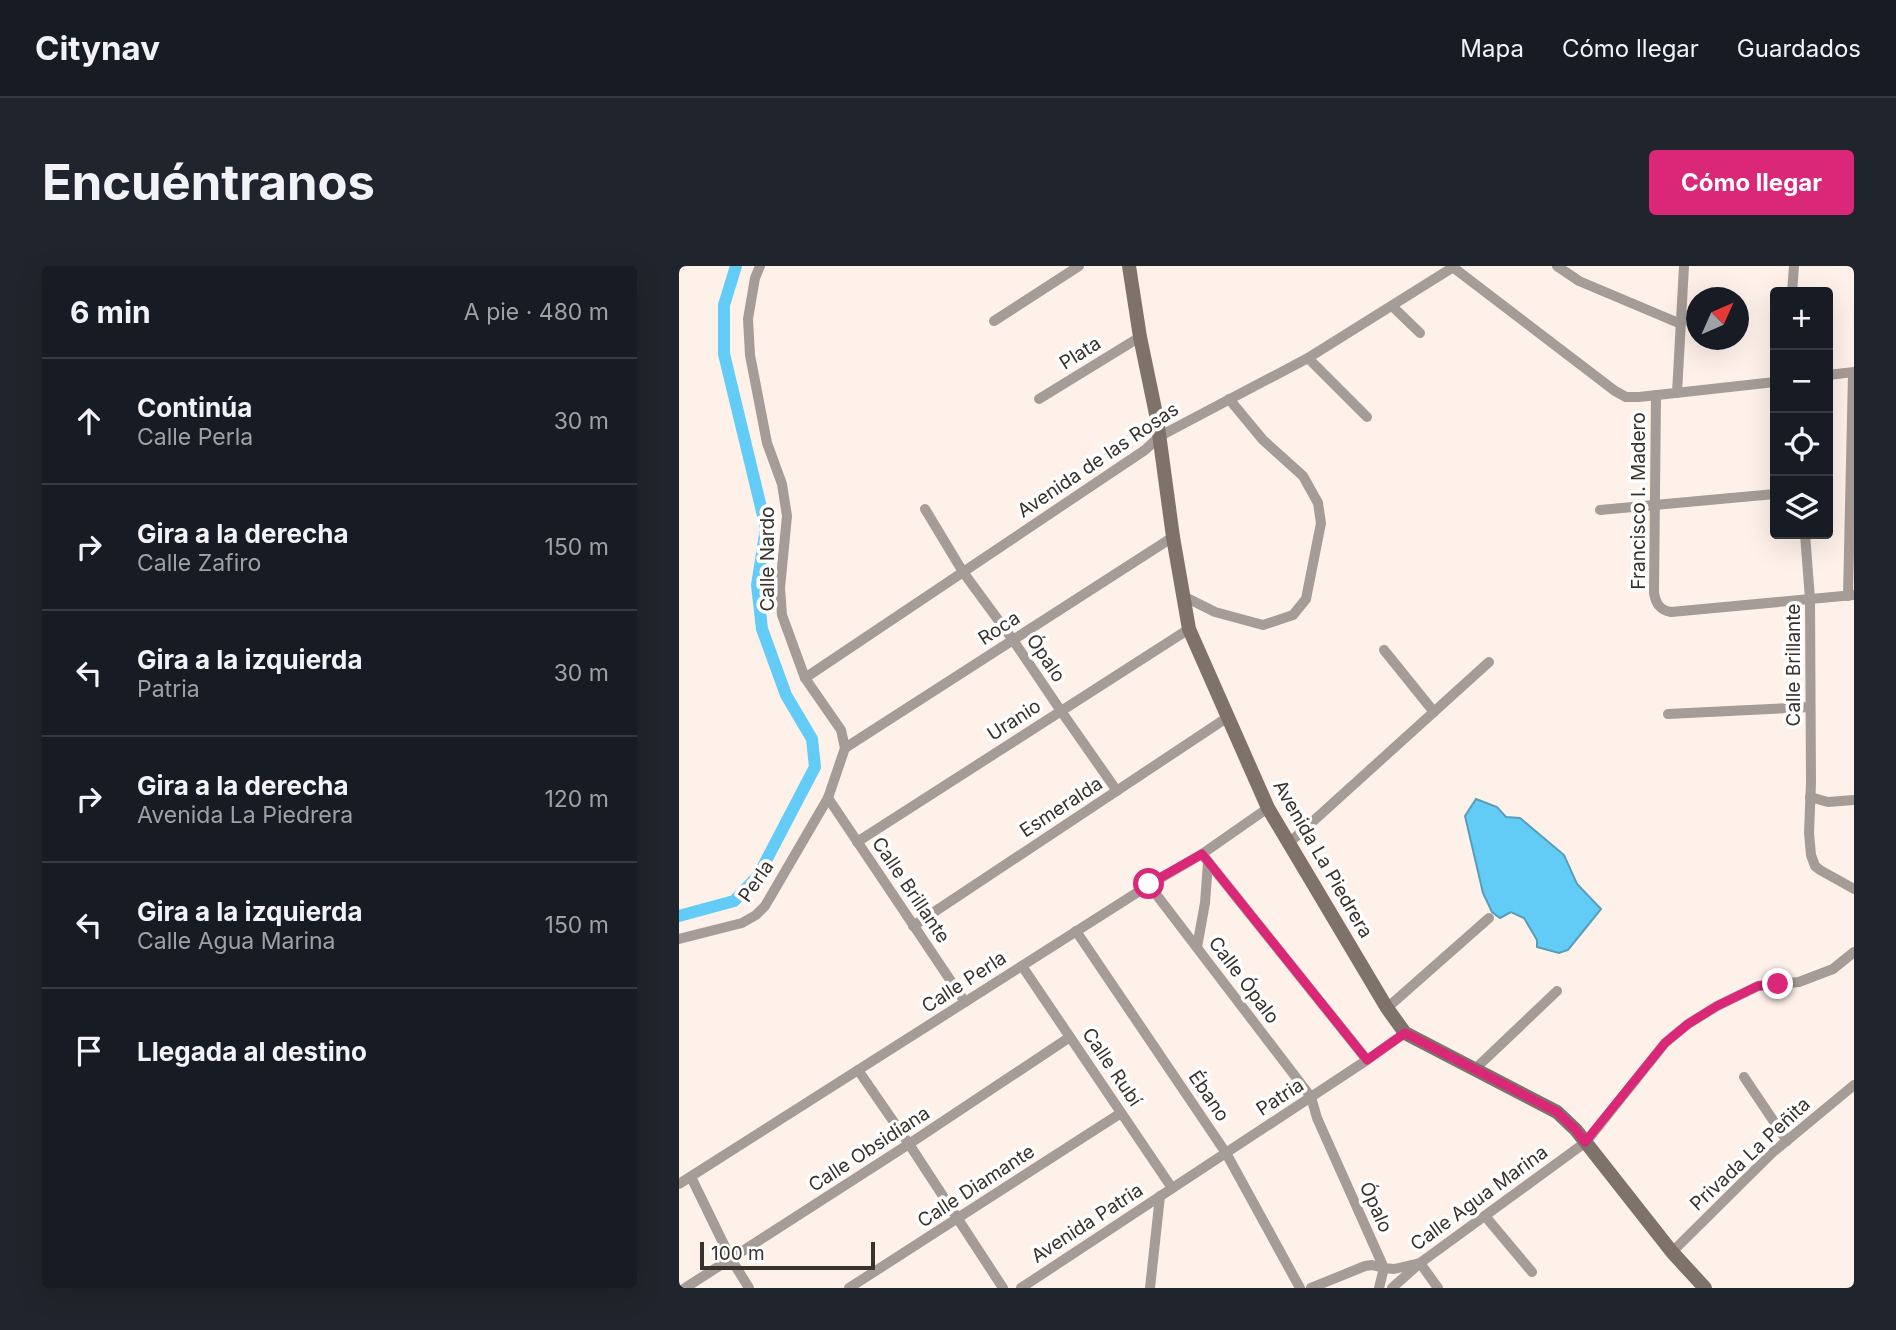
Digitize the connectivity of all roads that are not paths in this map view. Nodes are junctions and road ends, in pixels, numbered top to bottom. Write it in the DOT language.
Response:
graph roads {
  1 [pos="760,266"];
  2 [pos="1079,266"];
  3 [pos="1129,266"];
  4 [pos="1557,266"];
  5 [pos="1684,266"];
  6 [pos="1794,266"];
  7 [pos="1455,267"];
  8 [pos="1792,287"];
  9 [pos="1392,306"];
  10 [pos="994,321"];
  11 [pos="1681,324"];
  12 [pos="1420,333"];
  13 [pos="1140,337"];
  14 [pos="1308,358"];
  15 [pos="1854,372"];
  16 [pos="1833,375"];
  17 [pos="1770,383"];
  18 [pos="1677,393"];
  19 [pos="1656,395"];
  20 [pos="1039,399"];
  21 [pos="1229,399"];
  22 [pos="1367,417"];
  23 [pos="1160,436"];
  24 [pos="1770,494"];
  25 [pos="1654,505"];
  26 [pos="925,509"];
  27 [pos="1599,510"];
  28 [pos="1173,537"];
  29 [pos="1805,539"];
  30 [pos="963,572"];
  31 [pos="1183,596"];
  32 [pos="1851,596"];
  33 [pos="1810,599"];
  34 [pos="1189,629"];
  35 [pos="1013,640"];
  36 [pos="1384,650"];
  37 [pos="1489,662"];
  38 [pos="806,678"];
  39 [pos="1810,706"];
  40 [pos="1061,711"];
  41 [pos="1434,712"];
  42 [pos="1668,714"];
  43 [pos="1228,717"];
  44 [pos="845,748"];
  45 [pos="1117,791"];
  46 [pos="1811,797"];
  47 [pos="828,798"];
  48 [pos="1854,800"];
  49 [pos="1268,808"];
  50 [pos="857,842"];
  51 [pos="1289,843"];
  52 [pos="1205,858"];
  53 [pos="1149,884"];
  54 [pos="1854,888"];
  55 [pos="1489,918"];
  56 [pos="913,926"];
  57 [pos="1076,931"];
  58 [pos="679,939"];
  59 [pos="1197,947"];
  60 [pos="1854,952"];
  61 [pos="1022,966"];
  62 [pos="1557,991"];
  63 [pos="965,1002"];
  64 [pos="1387,1008"];
  65 [pos="1405,1033"];
  66 [pos="1070,1037"];
  67 [pos="1367,1060"];
  68 [pos="1475,1069"];
  69 [pos="858,1070"];
  70 [pos="1744,1077"];
  71 [pos="1854,1085"];
  72 [pos="1311,1097"];
  73 [pos="1121,1113"];
  74 [pos="1787,1141"];
  75 [pos="1585,1142"];
  76 [pos="909,1144"];
  77 [pos="1226,1153"];
  78 [pos="691,1177"];
  79 [pos="679,1184"];
  80 [pos="1173,1188"];
  81 [pos="1160,1196"];
  82 [pos="1485,1216"];
  83 [pos="957,1219"];
  84 [pos="1672,1252"];
  85 [pos="731,1259"];
  86 [pos="1420,1263"];
  87 [pos="1384,1268"];
  88 [pos="1532,1272"];
  89 [pos="685,1288"];
  90 [pos="749,1288"];
  91 [pos="849,1288"];
  92 [pos="1003,1288"];
  93 [pos="1021,1288"];
  94 [pos="1150,1288"];
  95 [pos="1300,1288"];
  96 [pos="1311,1288"];
  97 [pos="1379,1288"];
  98 [pos="1392,1288"];
  99 [pos="1438,1288"];
  100 [pos="1705,1288"];
  1 -- 38 [label="street, Calle Nardo"];
  2 -- 10 [label="street"];
  3 -- 13 [label="street, Avenida La Piedrera"];
  4 -- 11 [label="street"];
  5 -- 11 [label="street"];
  6 -- 8 [label="street"];
  7 -- 9 [label="street, Avenida de las Rosas"];
  7 -- 19 [label="street"];
  9 -- 12 [label="street"];
  9 -- 14 [label="street, Avenida de las Rosas"];
  11 -- 18 [label="street"];
  13 -- 20 [label="street, Plata"];
  13 -- 23 [label="street, Avenida La Piedrera"];
  14 -- 21 [label="street, Avenida de las Rosas"];
  14 -- 22 [label="street"];
  15 -- 16 [label="street"];
  15 -- 32 [label="street"];
  17 -- 18 [label="street"];
  18 -- 19 [label="street"];
  19 -- 25 [label="street, Francisco I. Madero"];
  21 -- 23 [label="street, Avenida de las Rosas"];
  21 -- 31 [label="street"];
  23 -- 28 [label="street, Avenida La Piedrera"];
  23 -- 30 [label="street, Avenida de las Rosas"];
  24 -- 25 [label="street"];
  25 -- 27 [label="street"];
  25 -- 33 [label="street, Francisco I. Madero"];
  26 -- 30 [label="street, Ópalo"];
  28 -- 31 [label="street, Avenida La Piedrera"];
  28 -- 35 [label="street, Roca"];
  29 -- 33 [label="street, Calle Brillante"];
  30 -- 35 [label="street, Ópalo"];
  30 -- 38 [label="street, Avenida de las Rosas"];
  31 -- 34 [label="street, Avenida La Piedrera"];
  32 -- 33 [label="street"];
  33 -- 39 [label="street, Calle Brillante"];
  34 -- 40 [label="street, Uranio"];
  34 -- 43 [label="street, Avenida La Piedrera"];
  35 -- 40 [label="street, Ópalo"];
  35 -- 44 [label="street, Roca"];
  36 -- 41 [label="street"];
  37 -- 41 [label="street"];
  38 -- 44 [label="street, Calle Nardo"];
  39 -- 42 [label="street"];
  39 -- 46 [label="street, Calle Brillante"];
  40 -- 45 [label="street, Ópalo"];
  40 -- 50 [label="street, Uranio"];
  41 -- 51 [label="street"];
  43 -- 45 [label="street, Esmeralda"];
  43 -- 49 [label="street, Avenida La Piedrera"];
  44 -- 47 [label="street"];
  45 -- 56 [label="street, Esmeralda"];
  46 -- 48 [label="street"];
  46 -- 54 [label="street"];
  47 -- 50 [label="street, Calle Brillante"];
  47 -- 58 [label="street, Perla"];
  49 -- 51 [label="street, Avenida La Piedrera"];
  49 -- 52 [label="street, Calle Perla"];
  50 -- 56 [label="street, Calle Brillante"];
  51 -- 64 [label="street, Avenida La Piedrera"];
  52 -- 53 [label="street, Calle Perla"];
  52 -- 59 [label="street"];
  52 -- 67 [label="street"];
  53 -- 57 [label="street, Calle Perla"];
  53 -- 59 [label="street, Calle Ópalo"];
  55 -- 64 [label="street"];
  56 -- 63 [label="street, Calle Brillante"];
  57 -- 61 [label="street, Calle Perla"];
  57 -- 77 [label="street, Ébano"];
  59 -- 72 [label="street, Calle Ópalo"];
  60 -- 75 [label="street, Calle Agua Marina"];
  61 -- 63 [label="street, Calle Perla"];
  61 -- 66 [label="street, Calle Rubí"];
  62 -- 68 [label="street"];
  63 -- 69 [label="street, Calle Perla"];
  64 -- 65 [label="street, Avenida La Piedrera"];
  65 -- 67 [label="street, Patria"];
  65 -- 68 [label="street, Avenida La Piedrera"];
  66 -- 73 [label="street, Calle Rubí"];
  66 -- 76 [label="street, Calle Obsidiana"];
  67 -- 72 [label="street, Patria"];
  68 -- 75 [label="street, Avenida La Piedrera"];
  69 -- 76 [label="street"];
  69 -- 78 [label="street, Calle Perla"];
  70 -- 74 [label="street"];
  71 -- 74 [label="street, Privada La Peñita"];
  72 -- 77 [label="street, Patria"];
  72 -- 87 [label="street, Ópalo"];
  73 -- 80 [label="street, Calle Rubí"];
  73 -- 83 [label="street, Calle Diamante"];
  74 -- 84 [label="street, Privada La Peñita"];
  75 -- 82 [label="street, Calle Agua Marina"];
  75 -- 84 [label="street, Avenida La Piedrera"];
  76 -- 83 [label="street"];
  76 -- 85 [label="street, Calle Obsidiana"];
  77 -- 80 [label="street, Patria"];
  77 -- 95 [label="street, Ébano"];
  78 -- 79 [label="street, Calle Perla"];
  78 -- 85 [label="street"];
  80 -- 81 [label="street, Avenida Patria"];
  81 -- 93 [label="street, Avenida Patria"];
  81 -- 94 [label="street"];
  82 -- 86 [label="street, Calle Agua Marina"];
  82 -- 88 [label="street"];
  83 -- 91 [label="street, Calle Diamante"];
  83 -- 92 [label="street"];
  84 -- 100 [label="street, Avenida La Piedrera"];
  85 -- 89 [label="street, Calle Obsidiana"];
  85 -- 90 [label="street"];
  86 -- 87 [label="street"];
  86 -- 98 [label="street, Calle Agua Marina"];
  86 -- 99 [label="street"];
  87 -- 96 [label="street"];
  87 -- 97 [label="street"];
}
